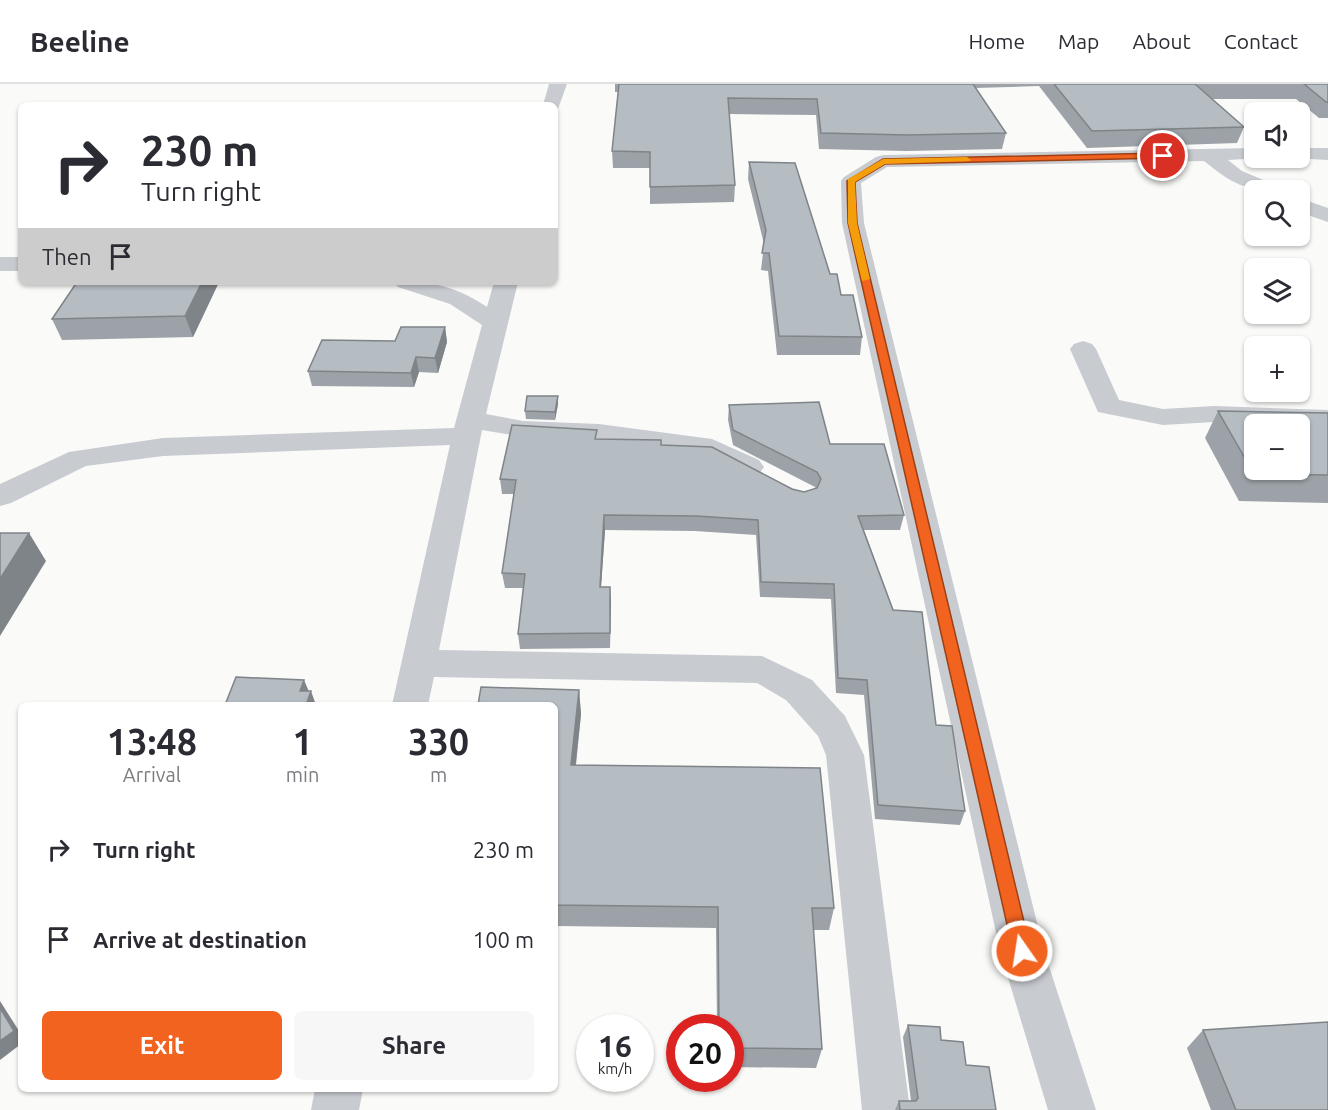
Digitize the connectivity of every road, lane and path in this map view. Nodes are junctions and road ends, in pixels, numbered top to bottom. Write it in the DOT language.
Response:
graph roads {
  1 [pos="558,84"];
  2 [pos="553,102"];
  3 [pos="1244,154"];
  4 [pos="1310,154"];
  5 [pos="1328,154"];
  6 [pos="1209,155"];
  7 [pos="1246,180"];
  8 [pos="1310,209"];
  9 [pos="1328,216"];
  10 [pos="0,264"];
  11 [pos="18,264"];
  12 [pos="415,285"];
  13 [pos="505,285"];
  14 [pos="496,323"];
  15 [pos="1083,349"];
  16 [pos="1328,418"];
  17 [pos="468,428"];
  18 [pos="772,479"];
  19 [pos="0,496"];
  20 [pos="417,663"];
  21 [pos="410,702"];
  22 [pos="338,1092"];
  23 [pos="335,1110"];
  24 [pos="886,1110"];
  25 [pos="1072,1110"];
  1 -- 2 [label="street"];
  3 -- 6 [label="street"];
  4 -- 5 [label="street"];
  6 -- 7 [label="street"];
  6 -- 25 [label="street"];
  8 -- 9 [label="street"];
  10 -- 11 [label="street"];
  12 -- 14 [label="street"];
  13 -- 14 [label="street"];
  14 -- 17 [label="street"];
  15 -- 16 [label="street"];
  17 -- 18 [label="street"];
  17 -- 19 [label="street"];
  17 -- 20 [label="street"];
  20 -- 21 [label="street"];
  20 -- 24 [label="street"];
  22 -- 23 [label="street"];
}
